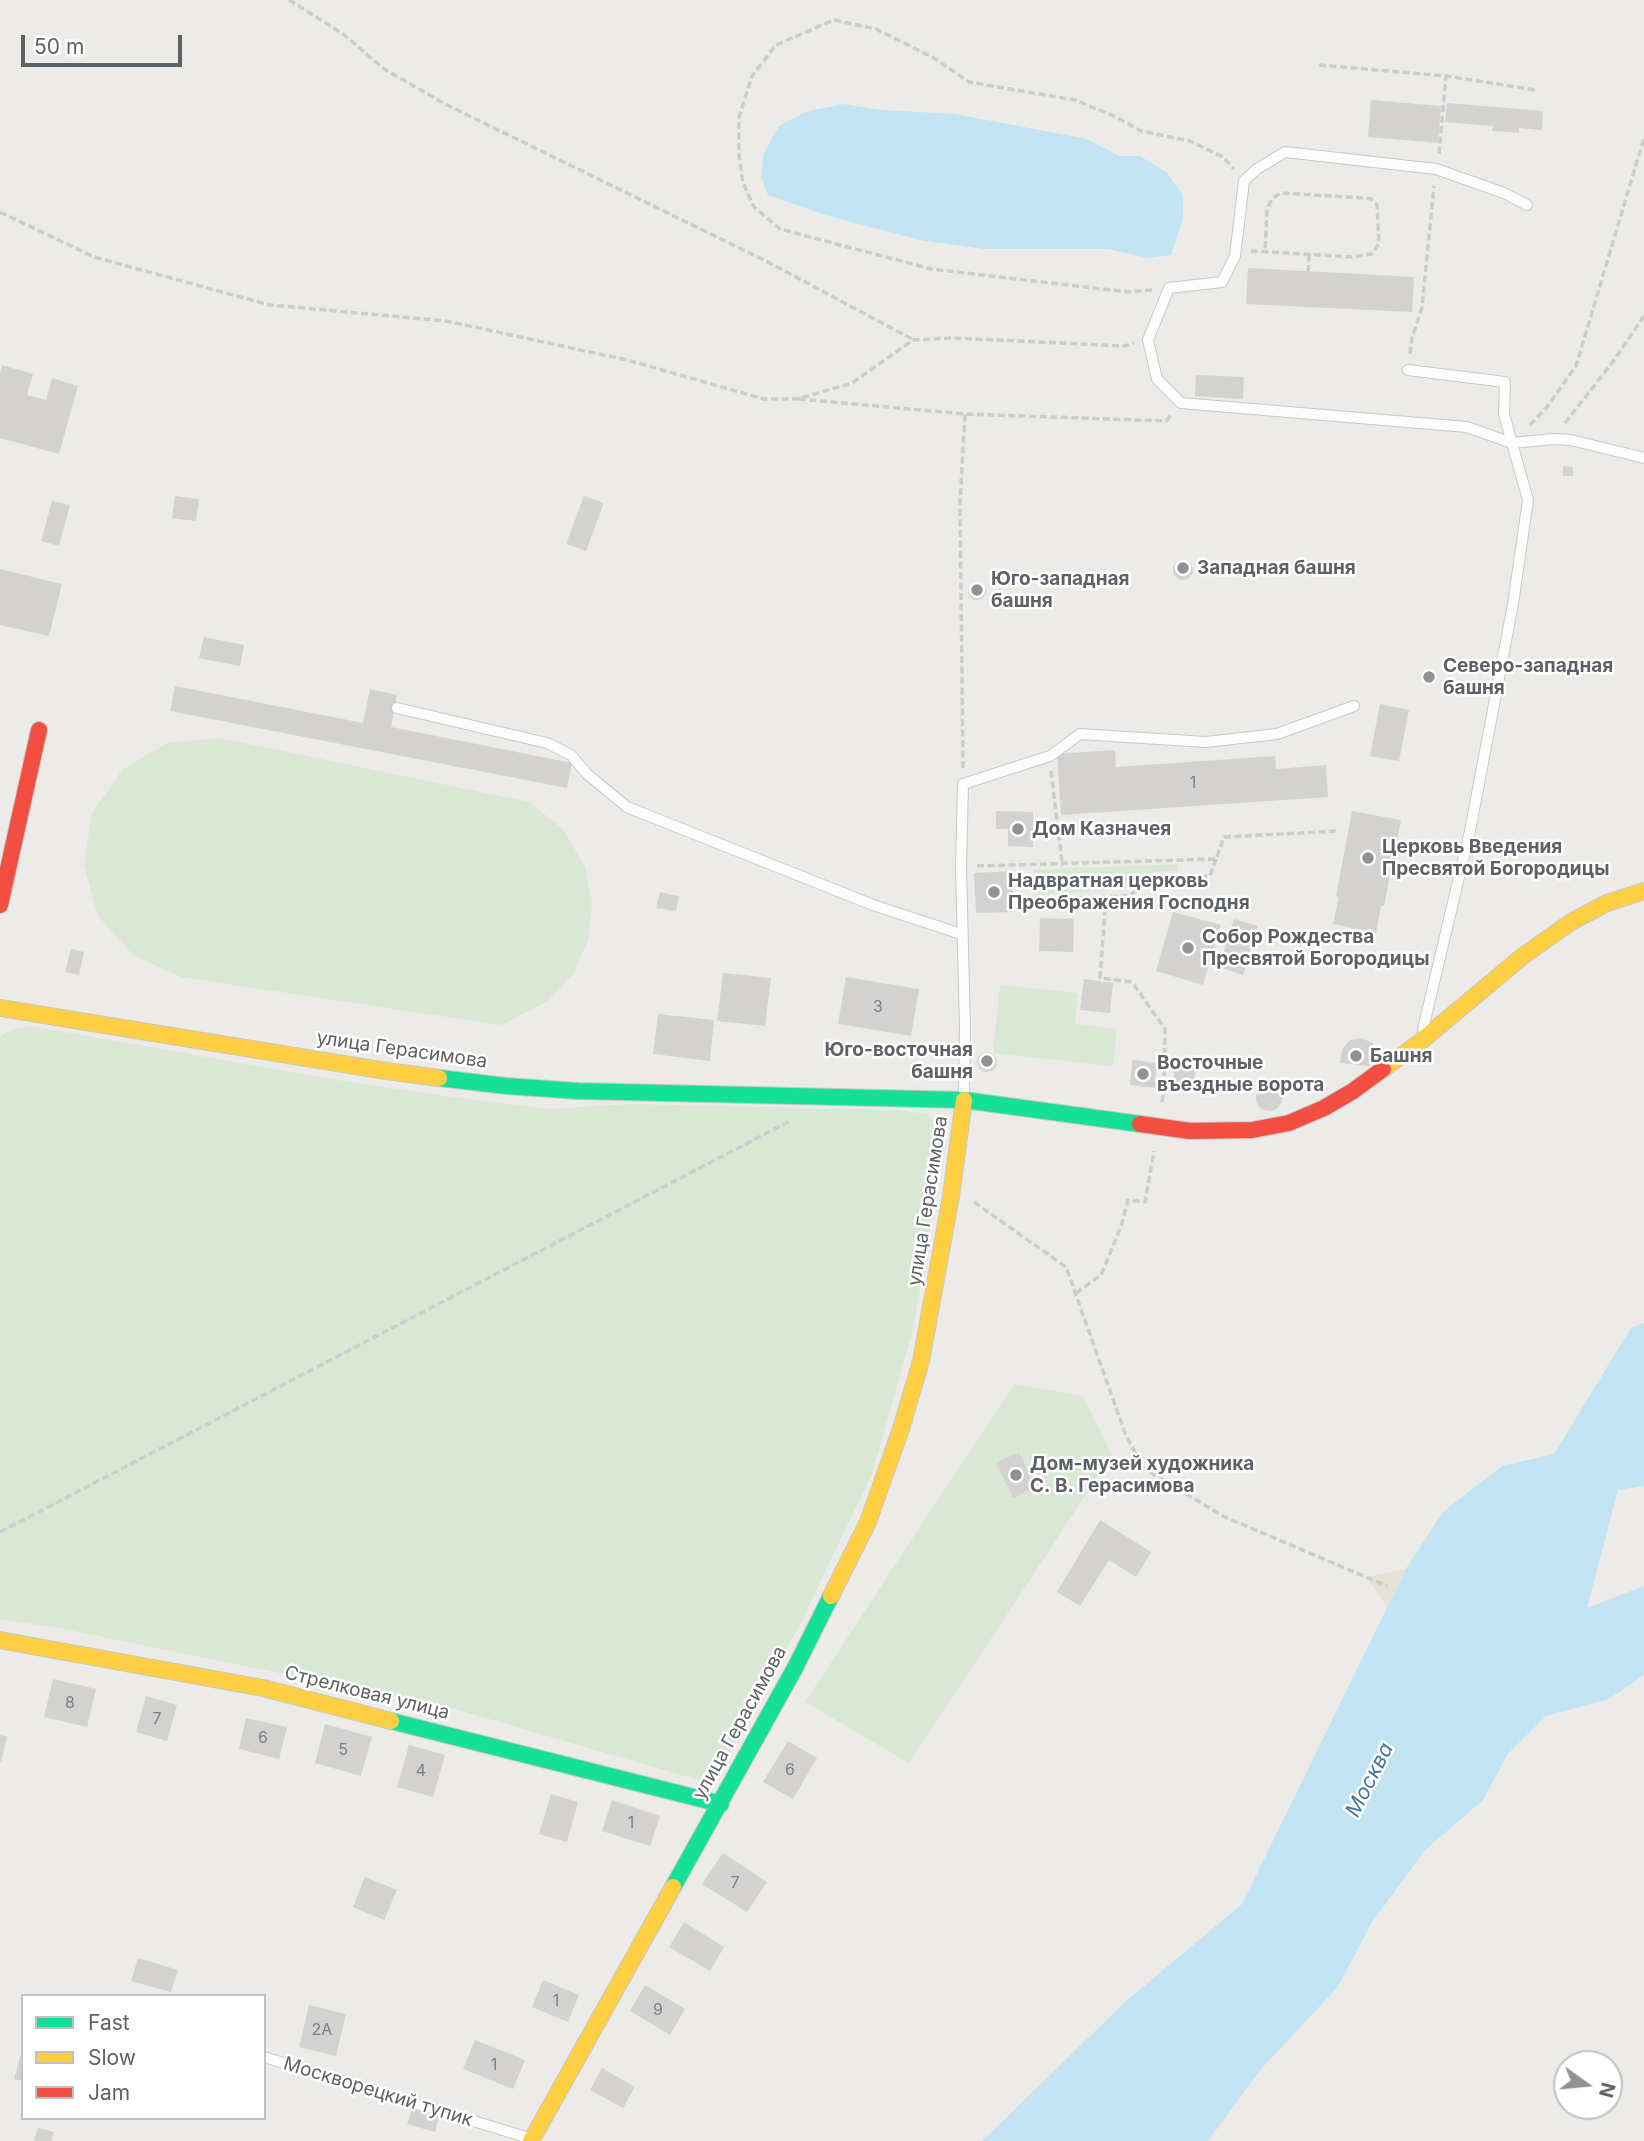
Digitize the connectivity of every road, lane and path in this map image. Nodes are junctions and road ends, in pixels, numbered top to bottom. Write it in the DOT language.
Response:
graph roads {
  1 [pos="289,0"];
  2 [pos="1318,65"];
  3 [pos="1446,76"];
  4 [pos="1536,90"];
  5 [pos="1644,138"];
  6 [pos="1436,169"];
  7 [pos="1244,181"];
  8 [pos="1527,205"];
  9 [pos="0,212"];
  10 [pos="1265,252"];
  11 [pos="1309,255"];
  12 [pos="1235,256"];
  13 [pos="1308,272"];
  14 [pos="1169,288"];
  15 [pos="1644,316"];
  16 [pos="913,340"];
  17 [pos="1148,340"];
  18 [pos="1408,370"];
  19 [pos="797,399"];
  20 [pos="1181,403"];
  21 [pos="965,414"];
  22 [pos="1553,439"];
  23 [pos="1512,443"];
  24 [pos="1644,458"];
  25 [pos="1354,706"];
  26 [pos="397,708"];
  27 [pos="39,730"];
  28 [pos="1050,756"];
  29 [pos="963,784"];
  30 [pos="1338,831"];
  31 [pos="1216,859"];
  32 [pos="1062,862"];
  33 [pos="961,867"];
  34 [pos="1644,891"];
  35 [pos="1106,898"];
  36 [pos="1037,900"];
  37 [pos="0,905"];
  38 [pos="961,934"];
  39 [pos="0,1008"];
  40 [pos="1420,1042"];
  41 [pos="1164,1083"];
  42 [pos="964,1100"];
  43 [pos="792,1119"];
  44 [pos="1152,1161"];
  45 [pos="951,1196"];
  46 [pos="1076,1293"];
  47 [pos="0,1532"];
  48 [pos="1387,1586"];
  49 [pos="0,1640"];
  50 [pos="721,1804"];
  51 [pos="266,2058"];
  52 [pos="531,2140"];
  1 -- 16 [label="path"];
  2 -- 3 [label="path"];
  3 -- 4 [label="path"];
  3 -- 6 [label="path"];
  5 -- 23 [label="path"];
  6 -- 7 [label="lane"];
  6 -- 8 [label="lane"];
  6 -- 18 [label="path"];
  7 -- 12 [label="lane"];
  7 -- 14 [label="path"];
  9 -- 19 [label="path"];
  10 -- 11 [label="path"];
  10 -- 11 [label="path"];
  10 -- 12 [label="path"];
  11 -- 13 [label="path"];
  12 -- 14 [label="lane"];
  14 -- 17 [label="lane"];
  15 -- 22 [label="path"];
  16 -- 17 [label="path"];
  16 -- 19 [label="path"];
  17 -- 20 [label="lane"];
  18 -- 23 [label="lane"];
  19 -- 21 [label="path"];
  20 -- 21 [label="path"];
  20 -- 23 [label="lane"];
  21 -- 29 [label="path"];
  22 -- 23 [label="lane"];
  22 -- 24 [label="lane"];
  23 -- 40 [label="lane"];
  25 -- 28 [label="lane"];
  26 -- 38 [label="lane"];
  27 -- 37 [label="street"];
  28 -- 29 [label="lane"];
  28 -- 32 [label="path"];
  29 -- 33 [label="lane"];
  30 -- 31 [label="path"];
  31 -- 32 [label="path"];
  31 -- 35 [label="path"];
  32 -- 33 [label="path"];
  33 -- 38 [label="lane"];
  34 -- 40 [label="street"];
  35 -- 36 [label="path"];
  35 -- 41 [label="path"];
  38 -- 42 [label="lane"];
  39 -- 42 [label="street, улица Герасимова"];
  40 -- 42 [label="street"];
  42 -- 45 [label="street, улица Герасимова"];
  43 -- 47 [label="path"];
  44 -- 46 [label="path"];
  45 -- 46 [label="path"];
  45 -- 50 [label="street, улица Герасимова"];
  46 -- 48 [label="path"];
  49 -- 50 [label="street, Стрелковая улица"];
  50 -- 52 [label="street, улица Герасимова"];
  51 -- 52 [label="lane, Москворецкий тупик"];
}
